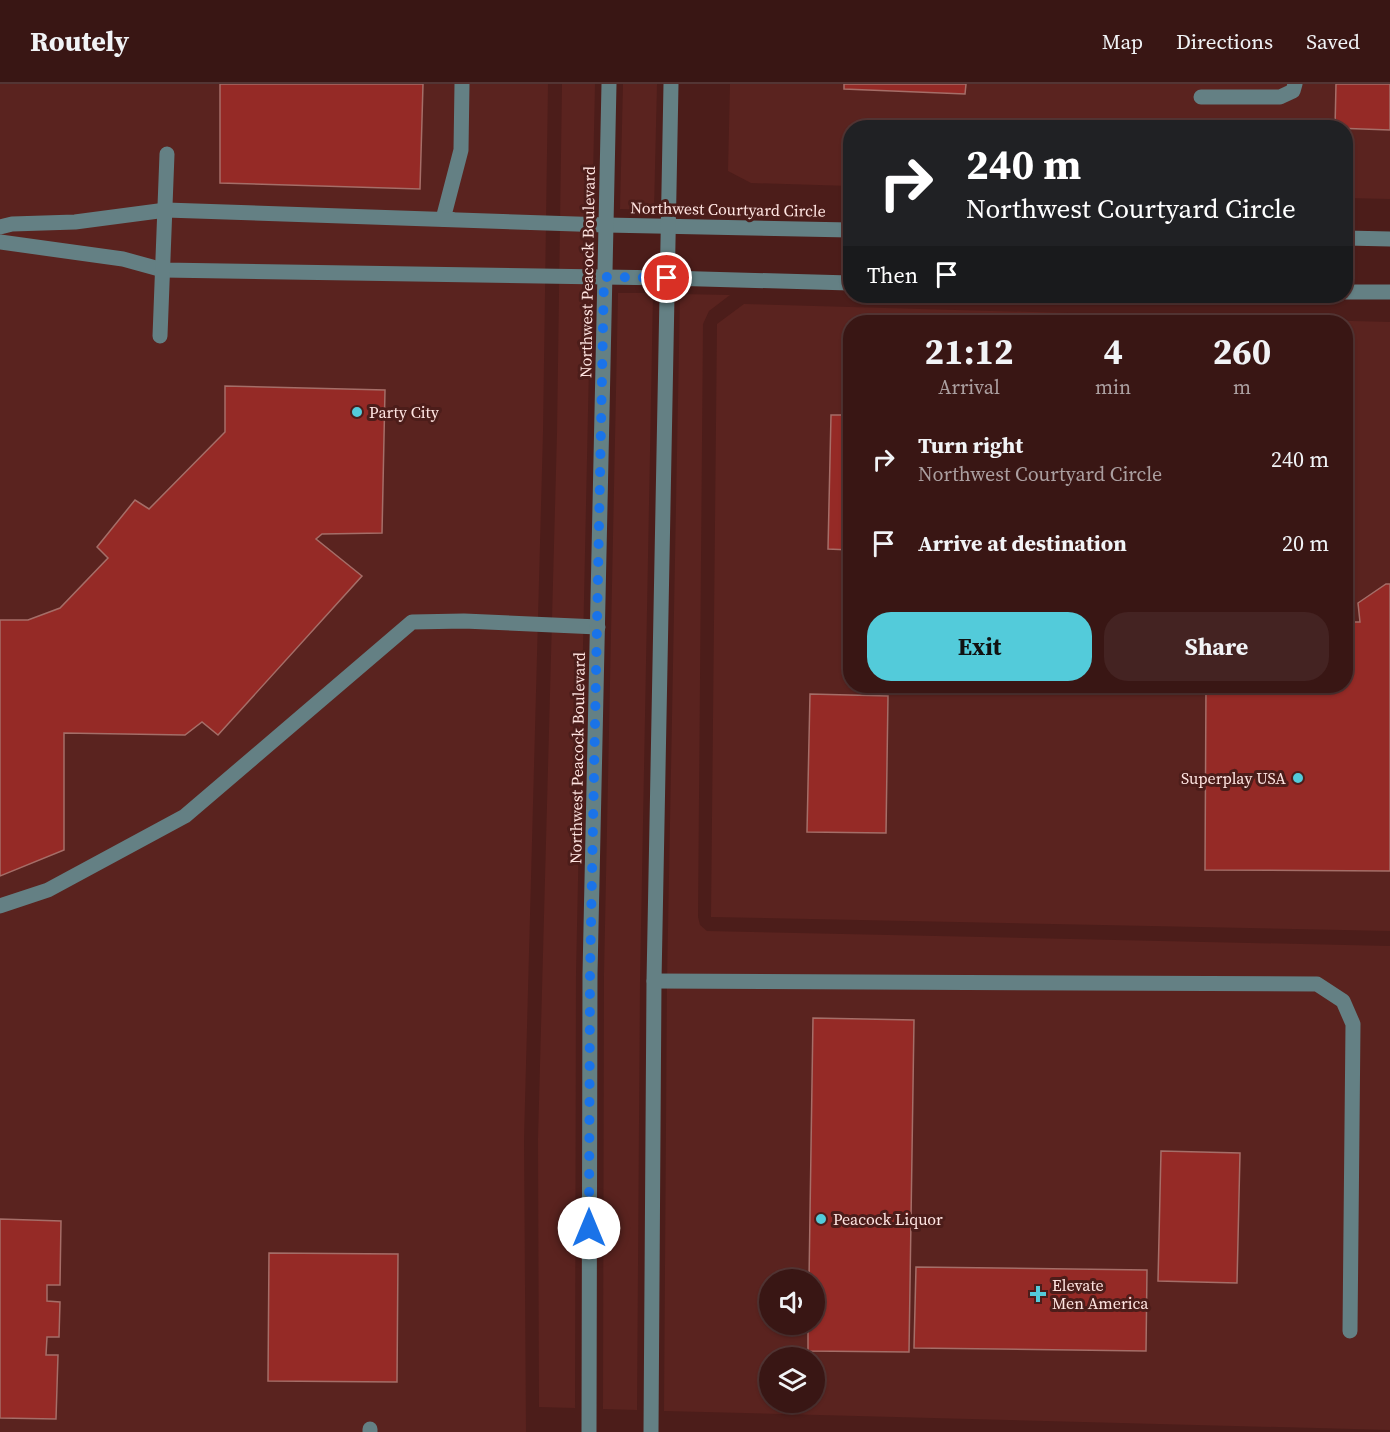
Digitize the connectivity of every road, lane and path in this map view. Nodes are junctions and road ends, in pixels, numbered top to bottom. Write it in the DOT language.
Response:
graph roads {
  1 [pos="462,84"];
  2 [pos="609,84"];
  3 [pos="670,84"];
  4 [pos="1295,84"];
  5 [pos="1254,91"];
  6 [pos="1201,97"];
  7 [pos="167,154"];
  8 [pos="166,210"];
  9 [pos="447,219"];
  10 [pos="606,225"];
  11 [pos="668,226"];
  12 [pos="0,227"];
  13 [pos="843,230"];
  14 [pos="1353,238"];
  15 [pos="1390,239"];
  16 [pos="0,242"];
  17 [pos="163,270"];
  18 [pos="604,277"];
  19 [pos="667,278"];
  20 [pos="843,283"];
  21 [pos="1353,292"];
  22 [pos="1390,292"];
  23 [pos="160,336"];
  24 [pos="598,627"];
  25 [pos="0,906"];
  26 [pos="654,981"];
  27 [pos="1350,1331"];
  28 [pos="589,1432"];
  29 [pos="651,1432"];
  1 -- 9 [label="street"];
  2 -- 10 [label="street, Northwest Peacock Boulevard"];
  3 -- 11 [label="street"];
  4 -- 5 [label="street"];
  5 -- 6 [label="street"];
  7 -- 8 [label="street"];
  8 -- 9 [label="street, Northwest Courtyard Circle"];
  8 -- 12 [label="street, Northwest Courtyard Circle"];
  8 -- 17 [label="street"];
  9 -- 10 [label="street, Northwest Courtyard Circle"];
  10 -- 11 [label="street, Northwest Courtyard Circle"];
  10 -- 18 [label="street, Northwest Peacock Boulevard"];
  11 -- 13 [label="street, Northwest Courtyard Circle"];
  11 -- 19 [label="street"];
  14 -- 15 [label="street"];
  16 -- 17 [label="street"];
  17 -- 18 [label="street"];
  17 -- 23 [label="street"];
  18 -- 19 [label="street"];
  18 -- 24 [label="street, Northwest Peacock Boulevard"];
  19 -- 20 [label="street"];
  19 -- 26 [label="street"];
  21 -- 22 [label="street"];
  24 -- 25 [label="street"];
  24 -- 28 [label="street, Northwest Peacock Boulevard"];
  26 -- 27 [label="street"];
  26 -- 29 [label="street"];
}
